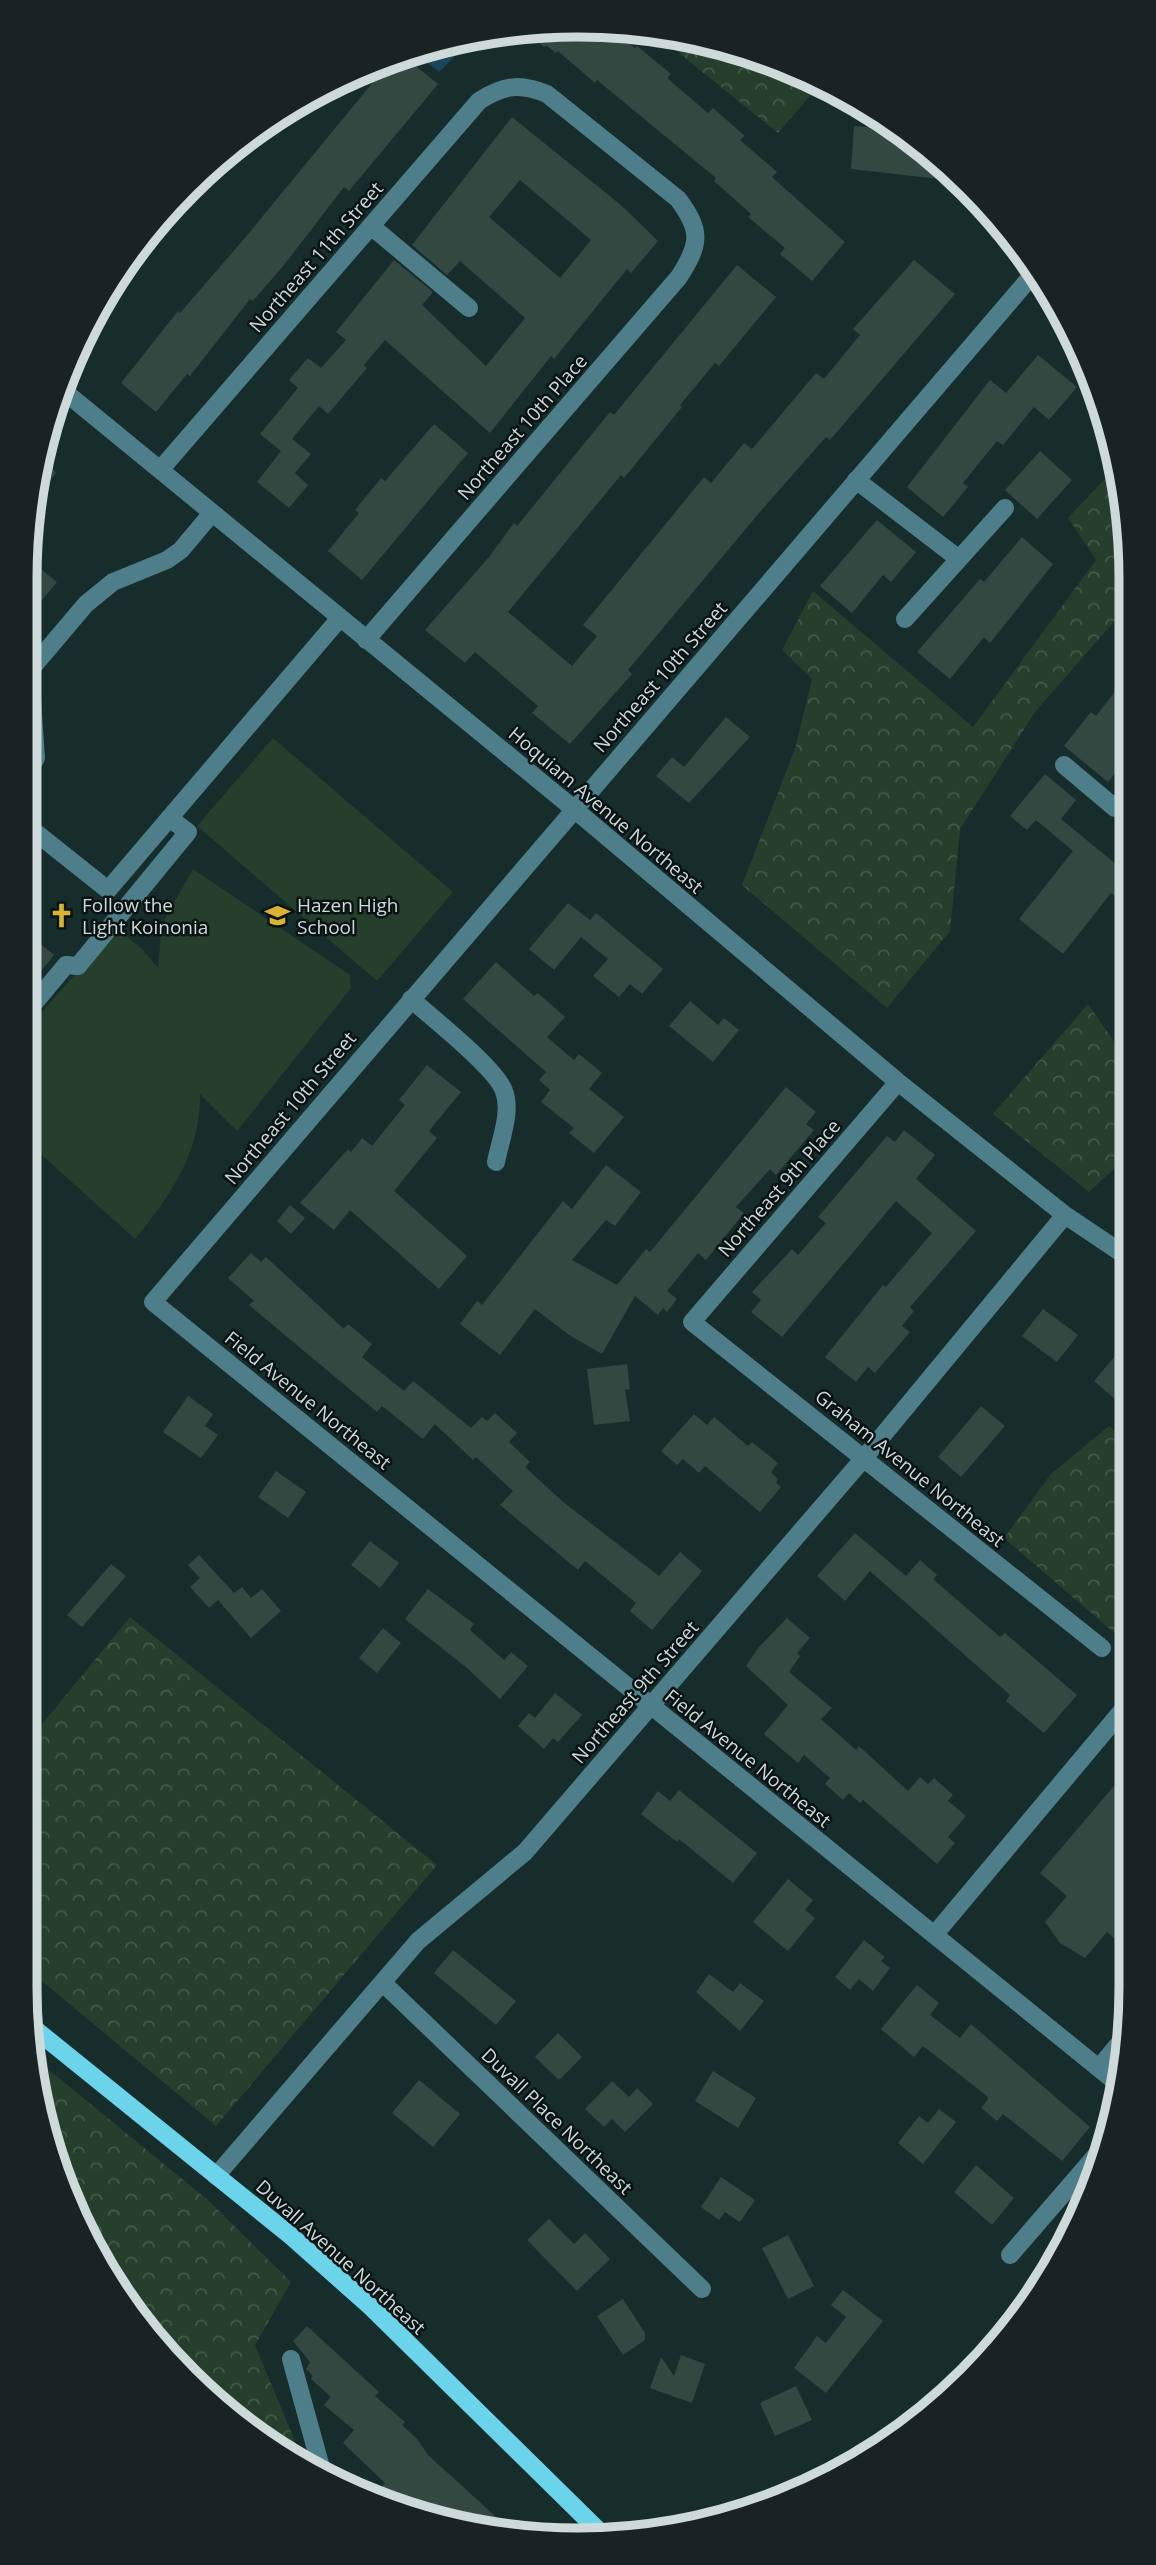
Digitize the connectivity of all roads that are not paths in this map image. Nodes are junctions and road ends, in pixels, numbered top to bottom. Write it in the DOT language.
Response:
graph roads {
  1 [pos="372,226"];
  2 [pos="697,234"];
  3 [pos="1029,279"];
  4 [pos="469,308"];
  5 [pos="69,395"];
  6 [pos="160,470"];
  7 [pos="856,480"];
  8 [pos="1005,508"];
  9 [pos="212,513"];
  10 [pos="959,559"];
  11 [pos="340,618"];
  12 [pos="905,619"];
  13 [pos="366,640"];
  14 [pos="37,660"];
  15 [pos="1064,765"];
  16 [pos="1119,803"];
  17 [pos="574,809"];
  18 [pos="170,818"];
  19 [pos="37,834"];
  20 [pos="37,999"];
  21 [pos="411,999"];
  22 [pos="898,1082"];
  23 [pos="496,1162"];
  24 [pos="1065,1214"];
  25 [pos="1119,1251"];
  26 [pos="153,1302"];
  27 [pos="692,1322"];
  28 [pos="864,1458"];
  29 [pos="1102,1648"];
  30 [pos="650,1706"];
  31 [pos="1119,1713"];
  32 [pos="935,1934"];
  33 [pos="383,1983"];
  34 [pos="39,2032"];
  35 [pos="1116,2047"];
  36 [pos="1098,2068"];
  37 [pos="1111,2079"];
  38 [pos="1091,2162"];
  39 [pos="216,2176"];
  40 [pos="1010,2255"];
  41 [pos="702,2289"];
  42 [pos="291,2358"];
  43 [pos="321,2463"];
  44 [pos="595,2528"];
  1 -- 2 [label="street, Northeast 11th Street"];
  1 -- 4 [label="street"];
  1 -- 6 [label="street, Northeast 11th Street"];
  2 -- 13 [label="street, Northeast 10th Place"];
  3 -- 7 [label="street, Northeast 10th Street"];
  5 -- 6 [label="street, Hoquiam Avenue Northeast"];
  6 -- 9 [label="street, Hoquiam Avenue Northeast"];
  7 -- 10 [label="street"];
  7 -- 17 [label="street, Northeast 10th Street"];
  8 -- 10 [label="street"];
  9 -- 11 [label="street, Hoquiam Avenue Northeast"];
  9 -- 14 [label="street"];
  10 -- 12 [label="street"];
  11 -- 13 [label="street, Hoquiam Avenue Northeast"];
  11 -- 18 [label="street"];
  13 -- 17 [label="street, Hoquiam Avenue Northeast"];
  15 -- 16 [label="street"];
  17 -- 21 [label="street, Northeast 10th Street"];
  17 -- 22 [label="street, Hoquiam Avenue Northeast"];
  18 -- 19 [label="street"];
  18 -- 20 [label="street"];
  21 -- 23 [label="street"];
  21 -- 26 [label="street, Northeast 10th Street"];
  22 -- 24 [label="street, Hoquiam Avenue Northeast"];
  22 -- 27 [label="street, Northeast 9th Place"];
  24 -- 25 [label="street, Hoquiam Avenue Northeast"];
  24 -- 28 [label="street, Northeast 9th Street"];
  26 -- 30 [label="street, Field Avenue Northeast"];
  27 -- 28 [label="street, Graham Avenue Northeast"];
  28 -- 29 [label="street, Graham Avenue Northeast"];
  28 -- 30 [label="street, Northeast 9th Street"];
  30 -- 32 [label="street, Field Avenue Northeast"];
  30 -- 33 [label="street, Northeast 9th Street"];
  31 -- 32 [label="street"];
  32 -- 36 [label="street, Field Avenue Northeast"];
  33 -- 39 [label="street, Northeast 9th Street"];
  33 -- 41 [label="street, Duvall Place Northeast"];
  34 -- 39 [label="main road, Duvall Avenue Northeast"];
  35 -- 36 [label="street"];
  36 -- 37 [label="street, Field Avenue Northeast"];
  38 -- 40 [label="street"];
  39 -- 44 [label="main road, Duvall Avenue Northeast"];
  42 -- 43 [label="street"];
}
